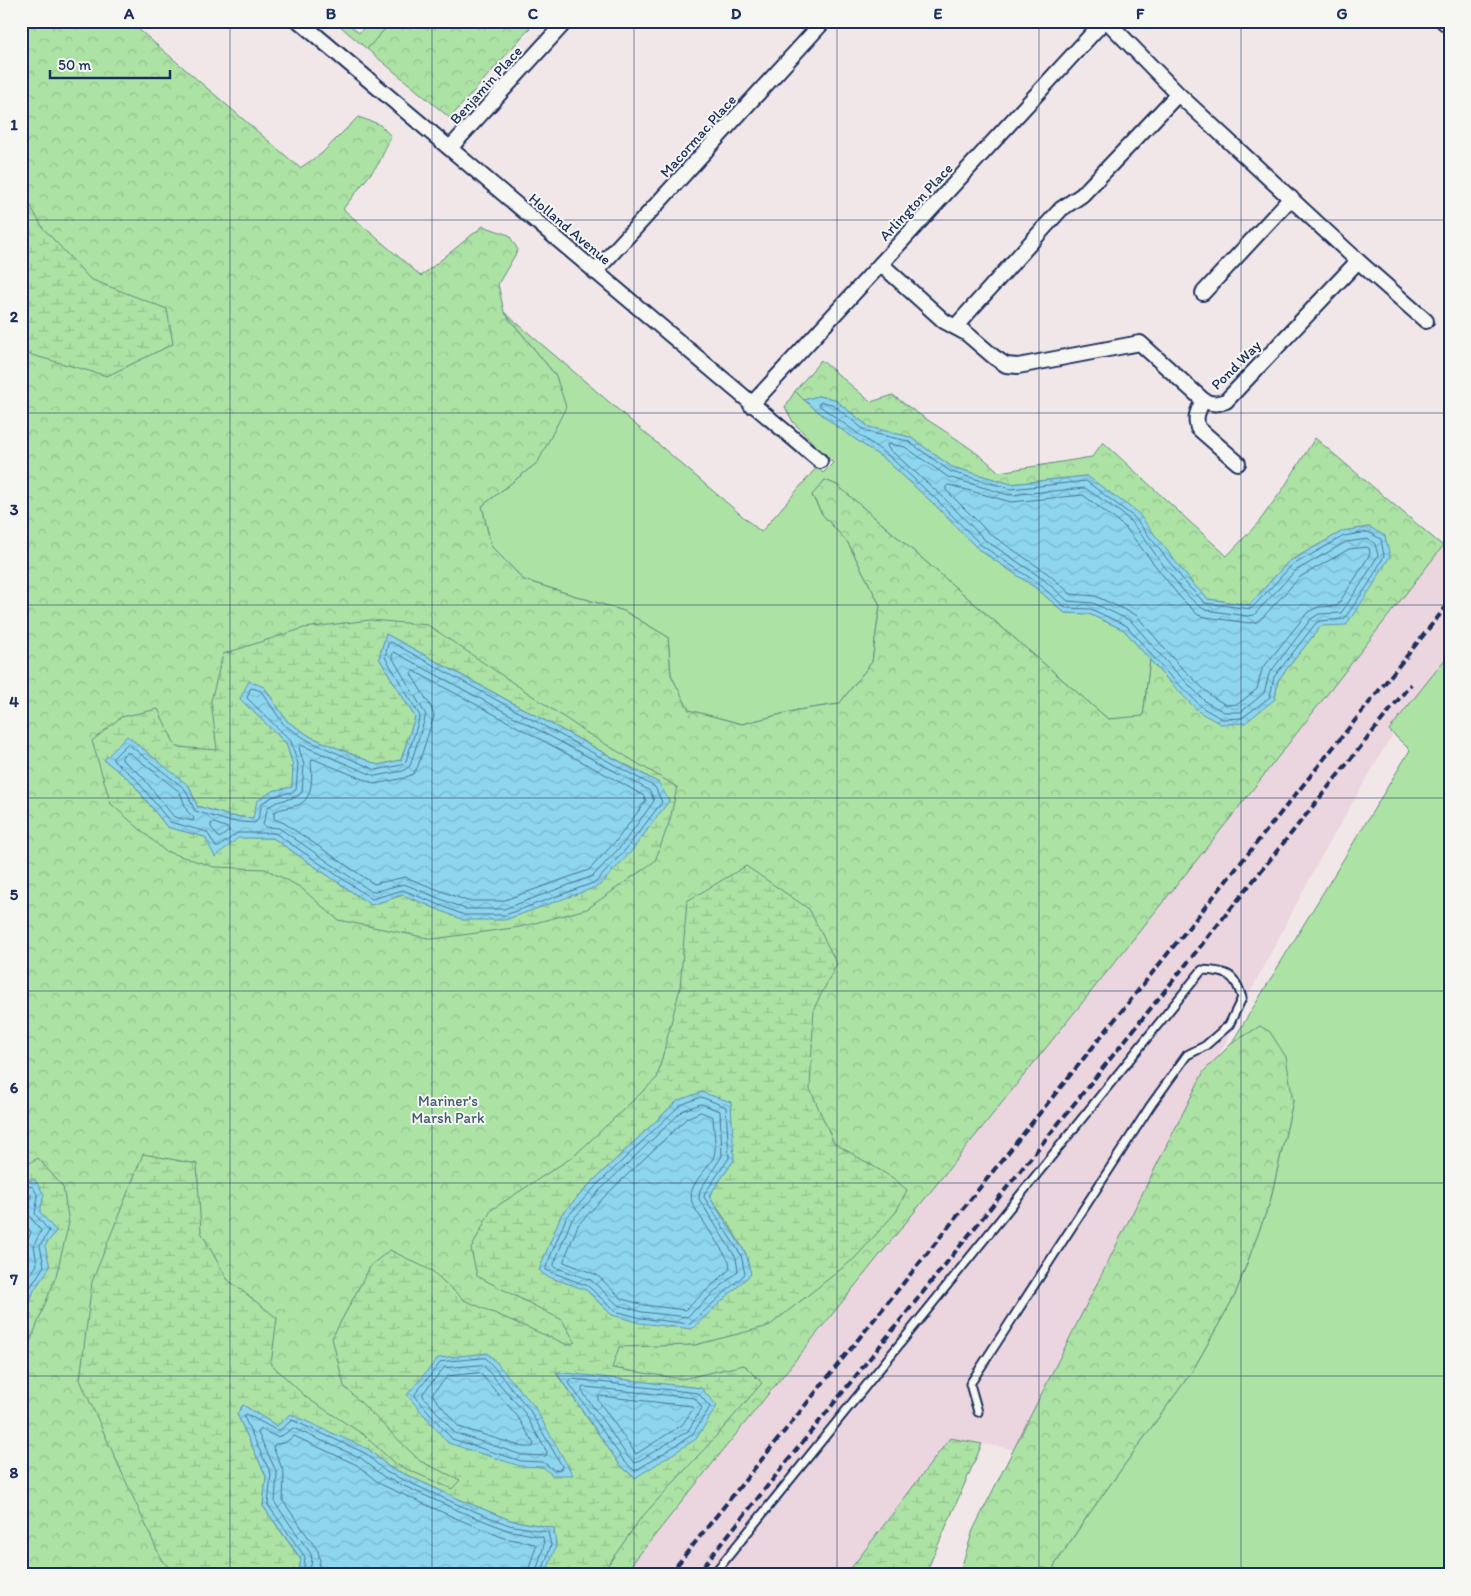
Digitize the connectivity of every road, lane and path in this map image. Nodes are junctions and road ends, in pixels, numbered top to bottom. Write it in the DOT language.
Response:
graph roads {
  1 [pos="299,21"];
  2 [pos="566,21"];
  3 [pos="824,21"];
  4 [pos="1105,21"];
  5 [pos="1444,21"];
  6 [pos="1450,27"];
  7 [pos="1178,94"];
  8 [pos="450,148"];
  9 [pos="1291,198"];
  10 [pos="1358,261"];
  11 [pos="881,264"];
  12 [pos="595,272"];
  13 [pos="1203,293"];
  14 [pos="1426,321"];
  15 [pos="955,327"];
  16 [pos="1204,400"];
  17 [pos="752,404"];
  18 [pos="820,461"];
  19 [pos="1238,464"];
  20 [pos="978,1412"];
  21 [pos="713,1575"];
  1 -- 8 [label="street, Holland Avenue"];
  2 -- 8 [label="street, Benjamin Place"];
  3 -- 12 [label="street, Macormac Place"];
  4 -- 7 [label="street"];
  4 -- 11 [label="street, Arlington Place"];
  5 -- 6 [label="street"];
  7 -- 9 [label="street"];
  7 -- 15 [label="street"];
  8 -- 12 [label="street, Holland Avenue"];
  9 -- 10 [label="street"];
  9 -- 13 [label="street"];
  10 -- 14 [label="street"];
  10 -- 16 [label="street, Pond Way"];
  11 -- 15 [label="street, Pond Way"];
  11 -- 17 [label="street, Arlington Place"];
  12 -- 17 [label="street, Holland Avenue"];
  15 -- 16 [label="street, Pond Way"];
  16 -- 19 [label="street"];
  17 -- 18 [label="street, Holland Avenue"];
  20 -- 21 [label="lane"];
}
